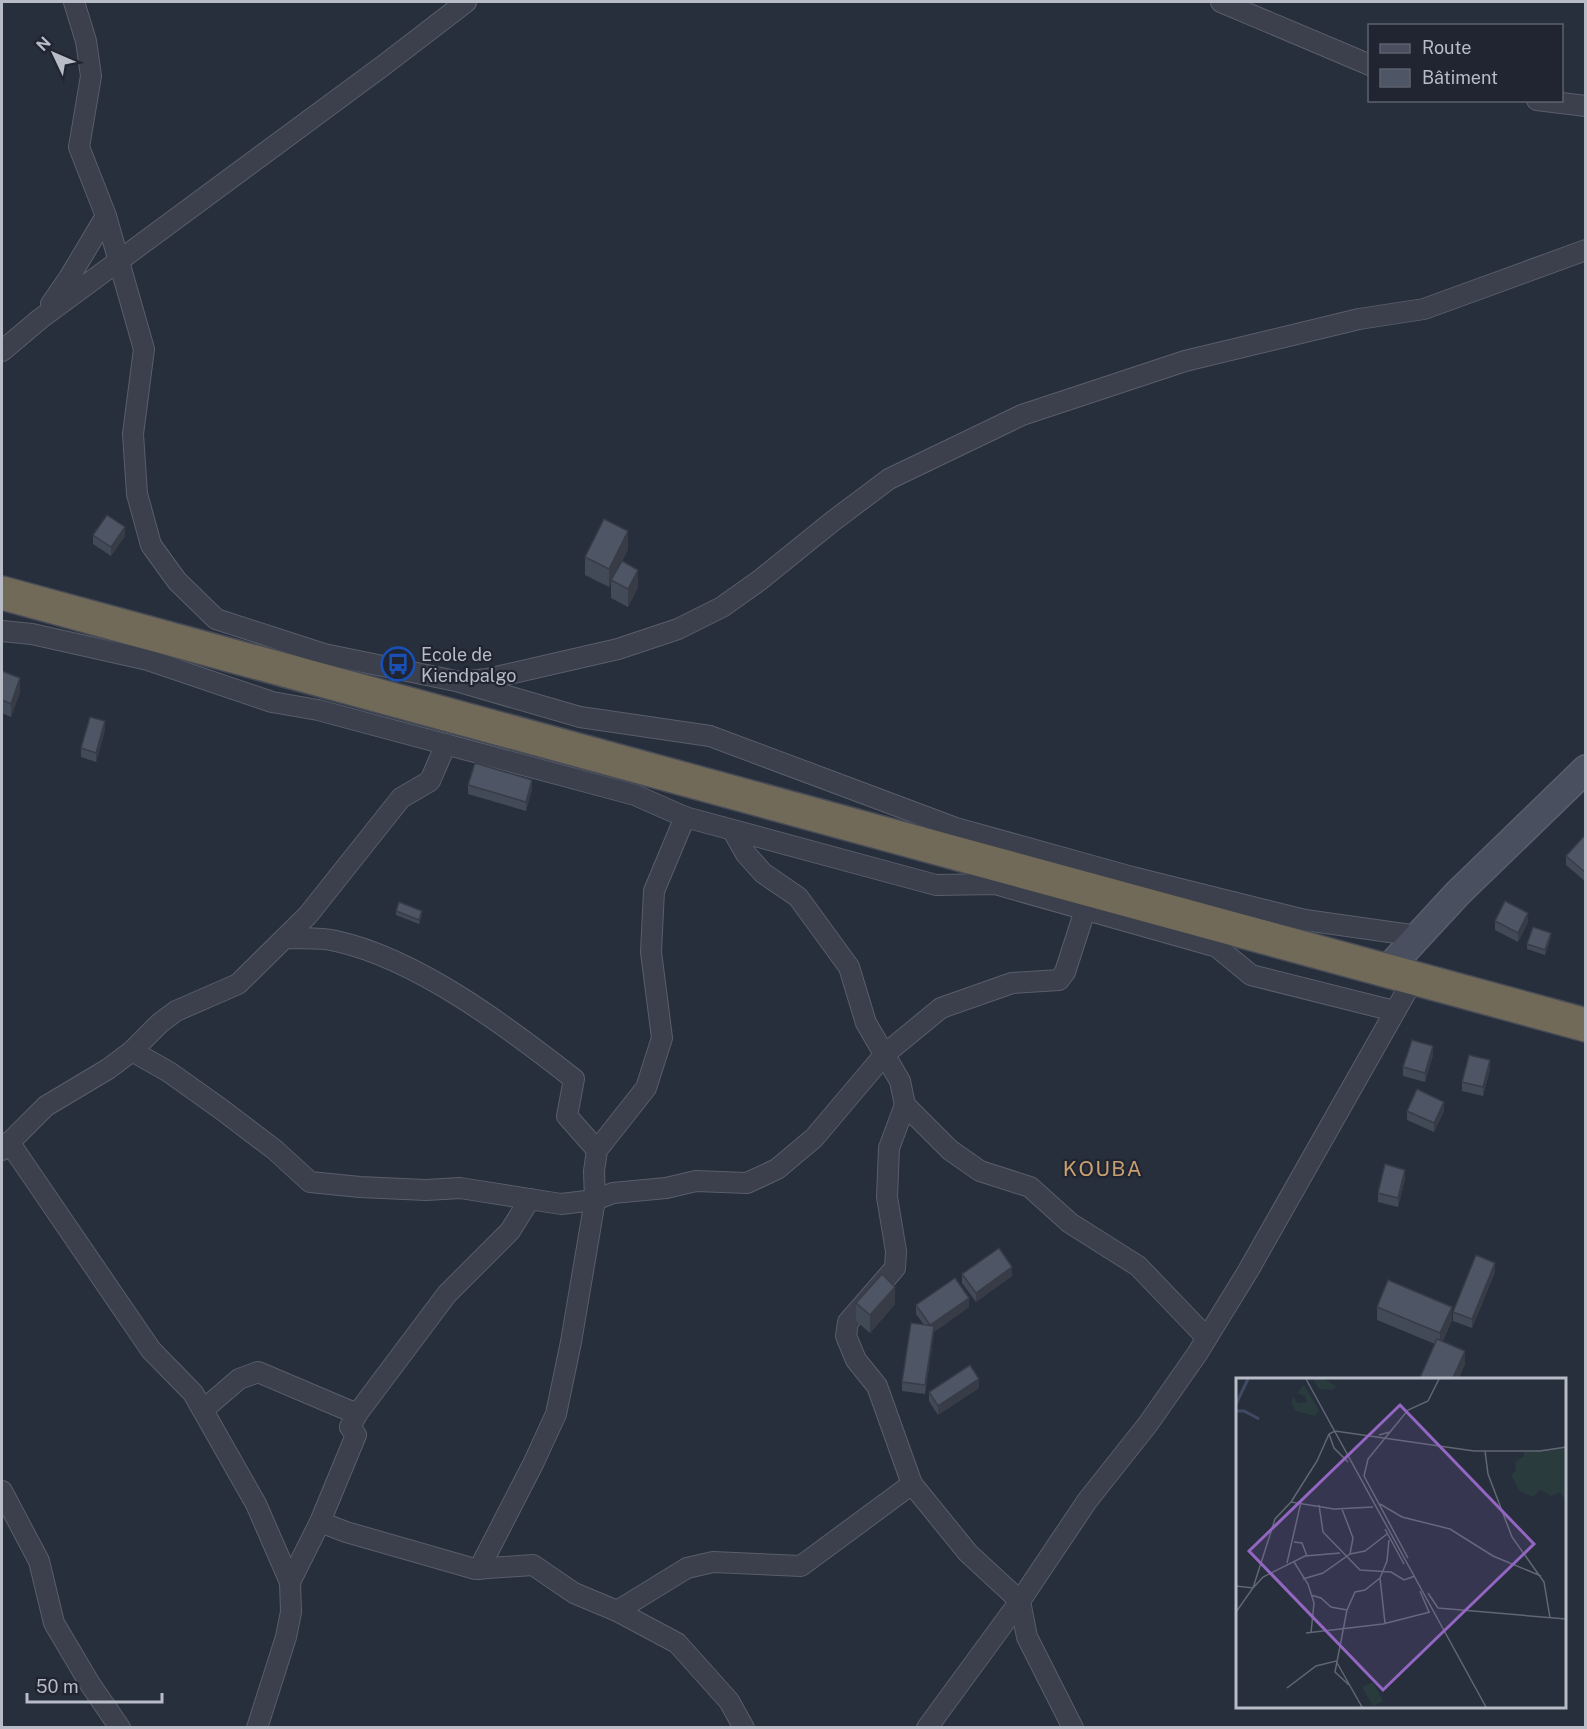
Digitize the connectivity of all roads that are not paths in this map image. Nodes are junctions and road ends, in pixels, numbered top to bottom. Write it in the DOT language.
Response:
graph roads {
  1 [pos="74,2"];
  2 [pos="466,2"];
  3 [pos="1221,2"];
  4 [pos="1368,64"];
  5 [pos="1553,102"];
  6 [pos="1586,106"];
  7 [pos="106,216"];
  8 [pos="1586,250"];
  9 [pos="119,261"];
  10 [pos="40,319"];
  11 [pos="2,351"];
  12 [pos="2,593"];
  13 [pos="2,631"];
  14 [pos="456,681"];
  15 [pos="446,744"];
  16 [pos="1586,769"];
  17 [pos="685,817"];
  18 [pos="733,831"];
  19 [pos="1088,900"];
  20 [pos="1418,936"];
  21 [pos="285,938"];
  22 [pos="1400,974"];
  23 [pos="1394,1011"];
  24 [pos="1586,1025"];
  25 [pos="132,1051"];
  26 [pos="885,1054"];
  27 [pos="905,1105"];
  28 [pos="5,1146"];
  29 [pos="597,1150"];
  30 [pos="530,1199"];
  31 [pos="595,1200"];
  32 [pos="1206,1337"];
  33 [pos="203,1410"];
  34 [pos="357,1414"];
  35 [pos="912,1484"];
  36 [pos="2,1491"];
  37 [pos="320,1522"];
  38 [pos="479,1569"];
  39 [pos="290,1582"];
  40 [pos="1020,1601"];
  41 [pos="617,1611"];
  42 [pos="120,1728"];
  43 [pos="257,1728"];
  44 [pos="744,1728"];
  45 [pos="927,1728"];
  46 [pos="1072,1728"];
  1 -- 7 [label="street"];
  2 -- 9 [label="street"];
  3 -- 4 [label="street"];
  5 -- 6 [label="street"];
  7 -- 9 [label="street"];
  7 -- 10 [label="street"];
  8 -- 14 [label="street"];
  9 -- 10 [label="street"];
  9 -- 14 [label="street"];
  10 -- 11 [label="street"];
  12 -- 19 [label="highway"];
  13 -- 15 [label="street"];
  14 -- 20 [label="street"];
  15 -- 17 [label="street"];
  15 -- 21 [label="street"];
  16 -- 20 [label="street"];
  17 -- 18 [label="street"];
  17 -- 29 [label="street"];
  18 -- 19 [label="street"];
  18 -- 26 [label="street"];
  19 -- 22 [label="highway"];
  19 -- 23 [label="street"];
  19 -- 26 [label="street"];
  20 -- 22 [label="street"];
  21 -- 25 [label="street"];
  21 -- 29 [label="street"];
  22 -- 23 [label="street"];
  22 -- 24 [label="highway"];
  23 -- 32 [label="street"];
  25 -- 28 [label="street"];
  25 -- 30 [label="street"];
  26 -- 27 [label="street"];
  26 -- 31 [label="street"];
  27 -- 32 [label="street"];
  27 -- 35 [label="street"];
  28 -- 33 [label="street"];
  29 -- 31 [label="street"];
  30 -- 31 [label="street"];
  30 -- 34 [label="street"];
  31 -- 38 [label="street"];
  32 -- 40 [label="street"];
  33 -- 34 [label="street"];
  33 -- 39 [label="street"];
  34 -- 37 [label="street"];
  35 -- 40 [label="street"];
  35 -- 41 [label="street"];
  36 -- 42 [label="street"];
  37 -- 38 [label="street"];
  37 -- 39 [label="street"];
  38 -- 41 [label="street"];
  39 -- 43 [label="street"];
  40 -- 45 [label="street"];
  40 -- 46 [label="street"];
  41 -- 44 [label="street"];
}
